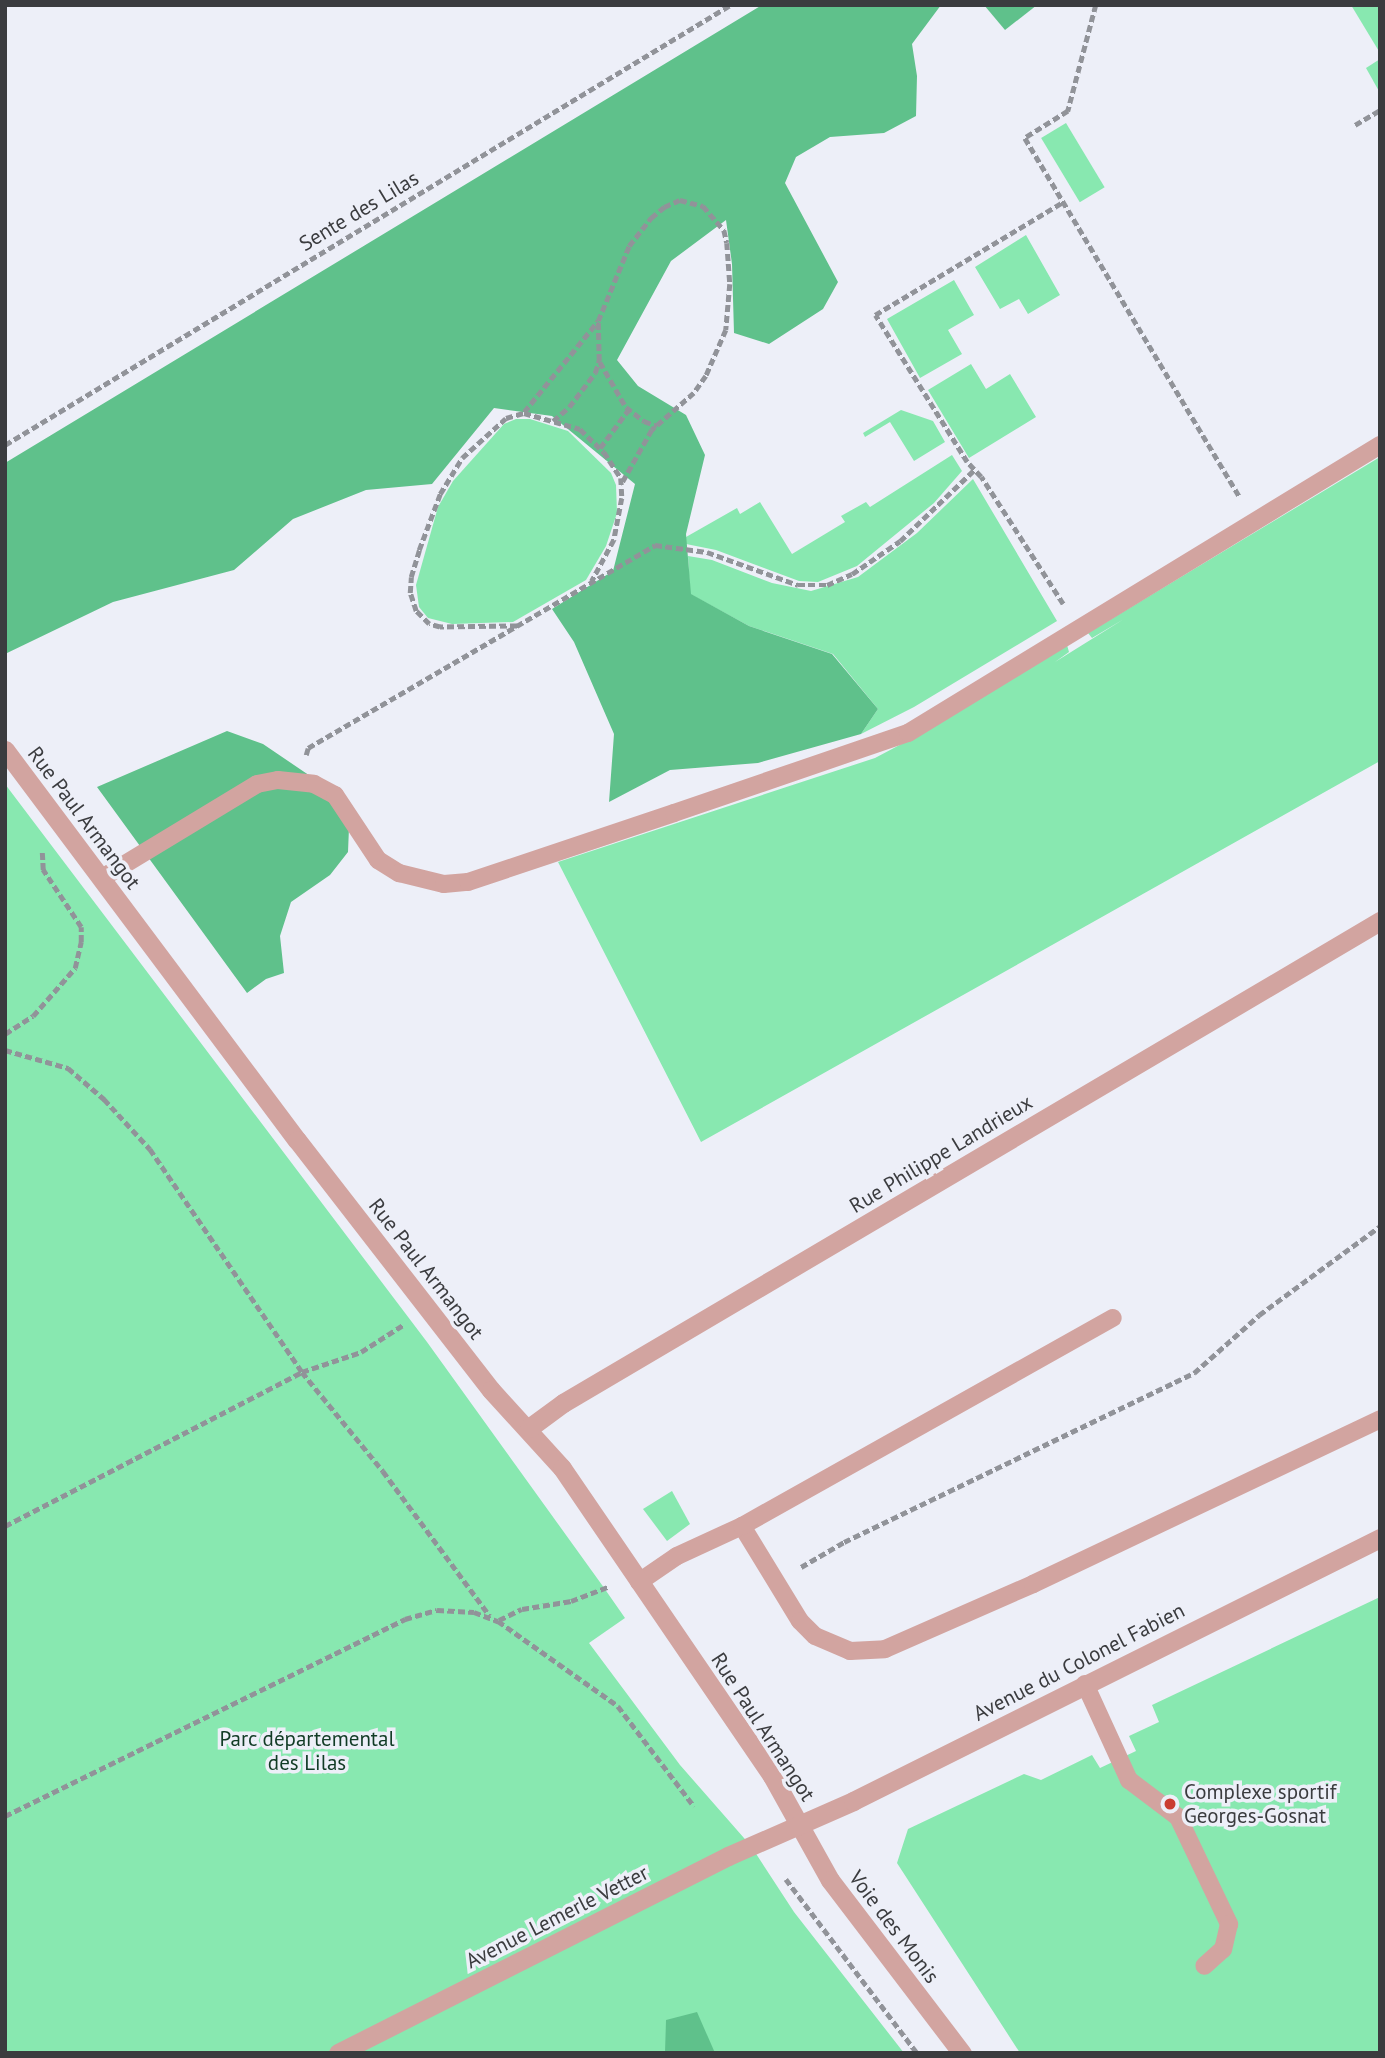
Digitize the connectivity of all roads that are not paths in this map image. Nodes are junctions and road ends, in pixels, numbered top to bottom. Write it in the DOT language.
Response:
graph roads {
  1 [pos="1380,445"];
  2 [pos="5,750"];
  3 [pos="102,878"];
  4 [pos="1380,921"];
  5 [pos="1113,1318"];
  6 [pos="1380,1419"];
  7 [pos="528,1428"];
  8 [pos="742,1526"];
  9 [pos="1380,1538"];
  10 [pos="639,1582"];
  11 [pos="1085,1684"];
  12 [pos="798,1825"];
  13 [pos="1204,1966"];
  14 [pos="338,2053"];
  15 [pos="962,2053"];
  1 -- 3 [label="lane"];
  2 -- 3 [label="street, Rue Paul Armangot"];
  3 -- 7 [label="street, Rue Paul Armangot"];
  4 -- 7 [label="street, Rue Philippe Landrieux"];
  5 -- 8 [label="lane"];
  6 -- 8 [label="lane"];
  7 -- 10 [label="street, Rue Paul Armangot"];
  8 -- 10 [label="lane"];
  9 -- 11 [label="street, Avenue du Colonel Fabien"];
  10 -- 12 [label="street, Rue Paul Armangot"];
  11 -- 12 [label="street, Avenue du Colonel Fabien"];
  11 -- 13 [label="lane"];
  12 -- 14 [label="street, Avenue Lemerle Vetter"];
  12 -- 15 [label="street, Voie des Monis"];
}
